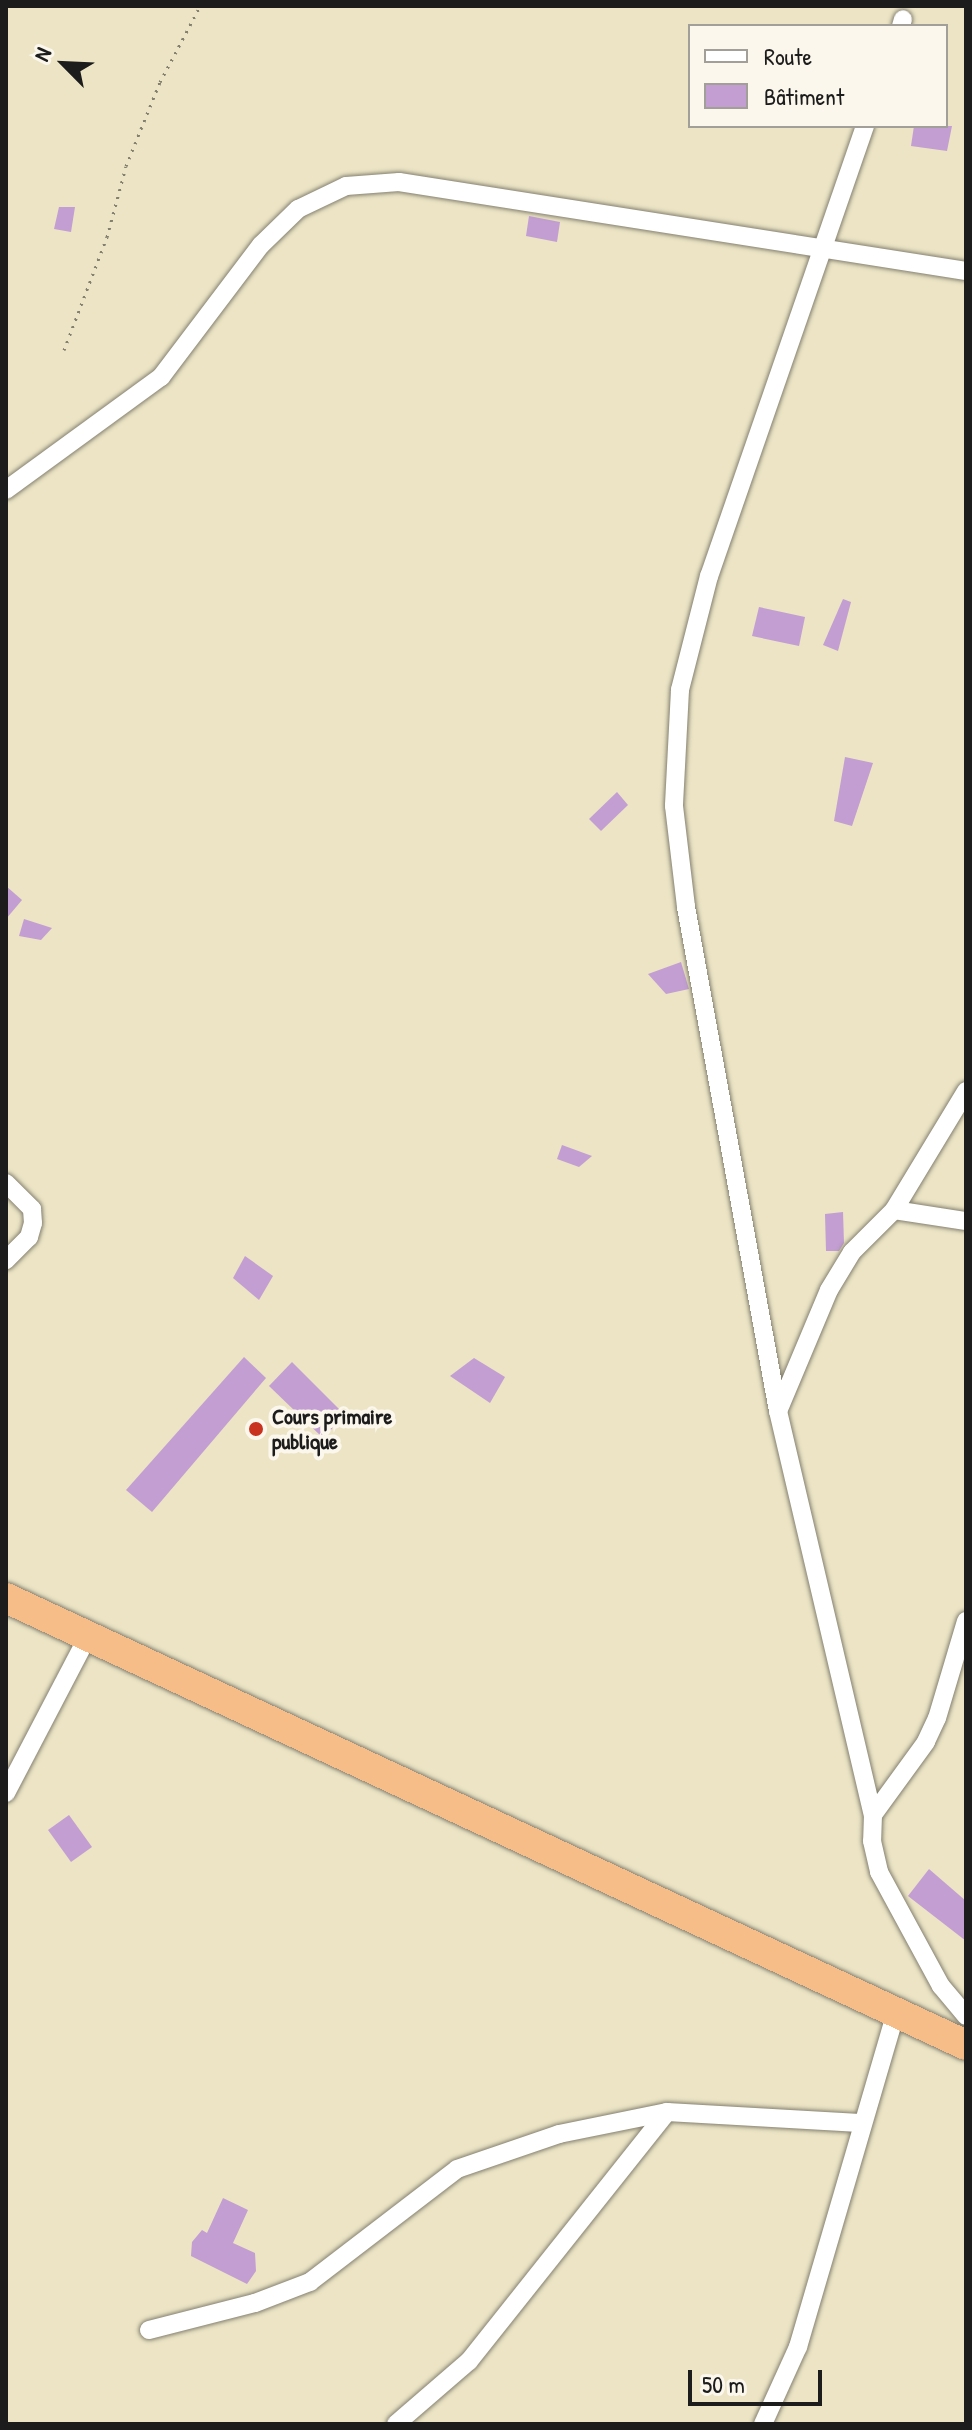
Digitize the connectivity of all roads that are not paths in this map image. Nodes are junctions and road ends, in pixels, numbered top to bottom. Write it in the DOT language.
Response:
graph roads {
  1 [pos="864,128"];
  2 [pos="821,247"];
  3 [pos="966,271"];
  4 [pos="6,490"];
  5 [pos="966,1091"];
  6 [pos="6,1183"];
  7 [pos="894,1210"];
  8 [pos="966,1221"];
  9 [pos="6,1260"];
  10 [pos="778,1411"];
  11 [pos="6,1598"];
  12 [pos="966,1621"];
  13 [pos="87,1638"];
  14 [pos="6,1793"];
  15 [pos="873,1815"];
  16 [pos="896,2011"];
  17 [pos="966,2016"];
  18 [pos="966,2045"];
  19 [pos="667,2112"];
  20 [pos="860,2123"];
  21 [pos="149,2330"];
  22 [pos="396,2424"];
  23 [pos="763,2424"];
  1 -- 2 [label="street"];
  2 -- 3 [label="street"];
  2 -- 4 [label="street"];
  2 -- 10 [label="street"];
  5 -- 7 [label="street"];
  6 -- 9 [label="street"];
  7 -- 8 [label="street"];
  7 -- 10 [label="street"];
  10 -- 15 [label="street"];
  11 -- 13 [label="highway"];
  12 -- 15 [label="street"];
  13 -- 14 [label="street"];
  13 -- 16 [label="highway"];
  15 -- 17 [label="street"];
  16 -- 18 [label="highway"];
  16 -- 20 [label="street"];
  19 -- 20 [label="street"];
  19 -- 21 [label="street"];
  19 -- 22 [label="street"];
  20 -- 23 [label="street"];
}
